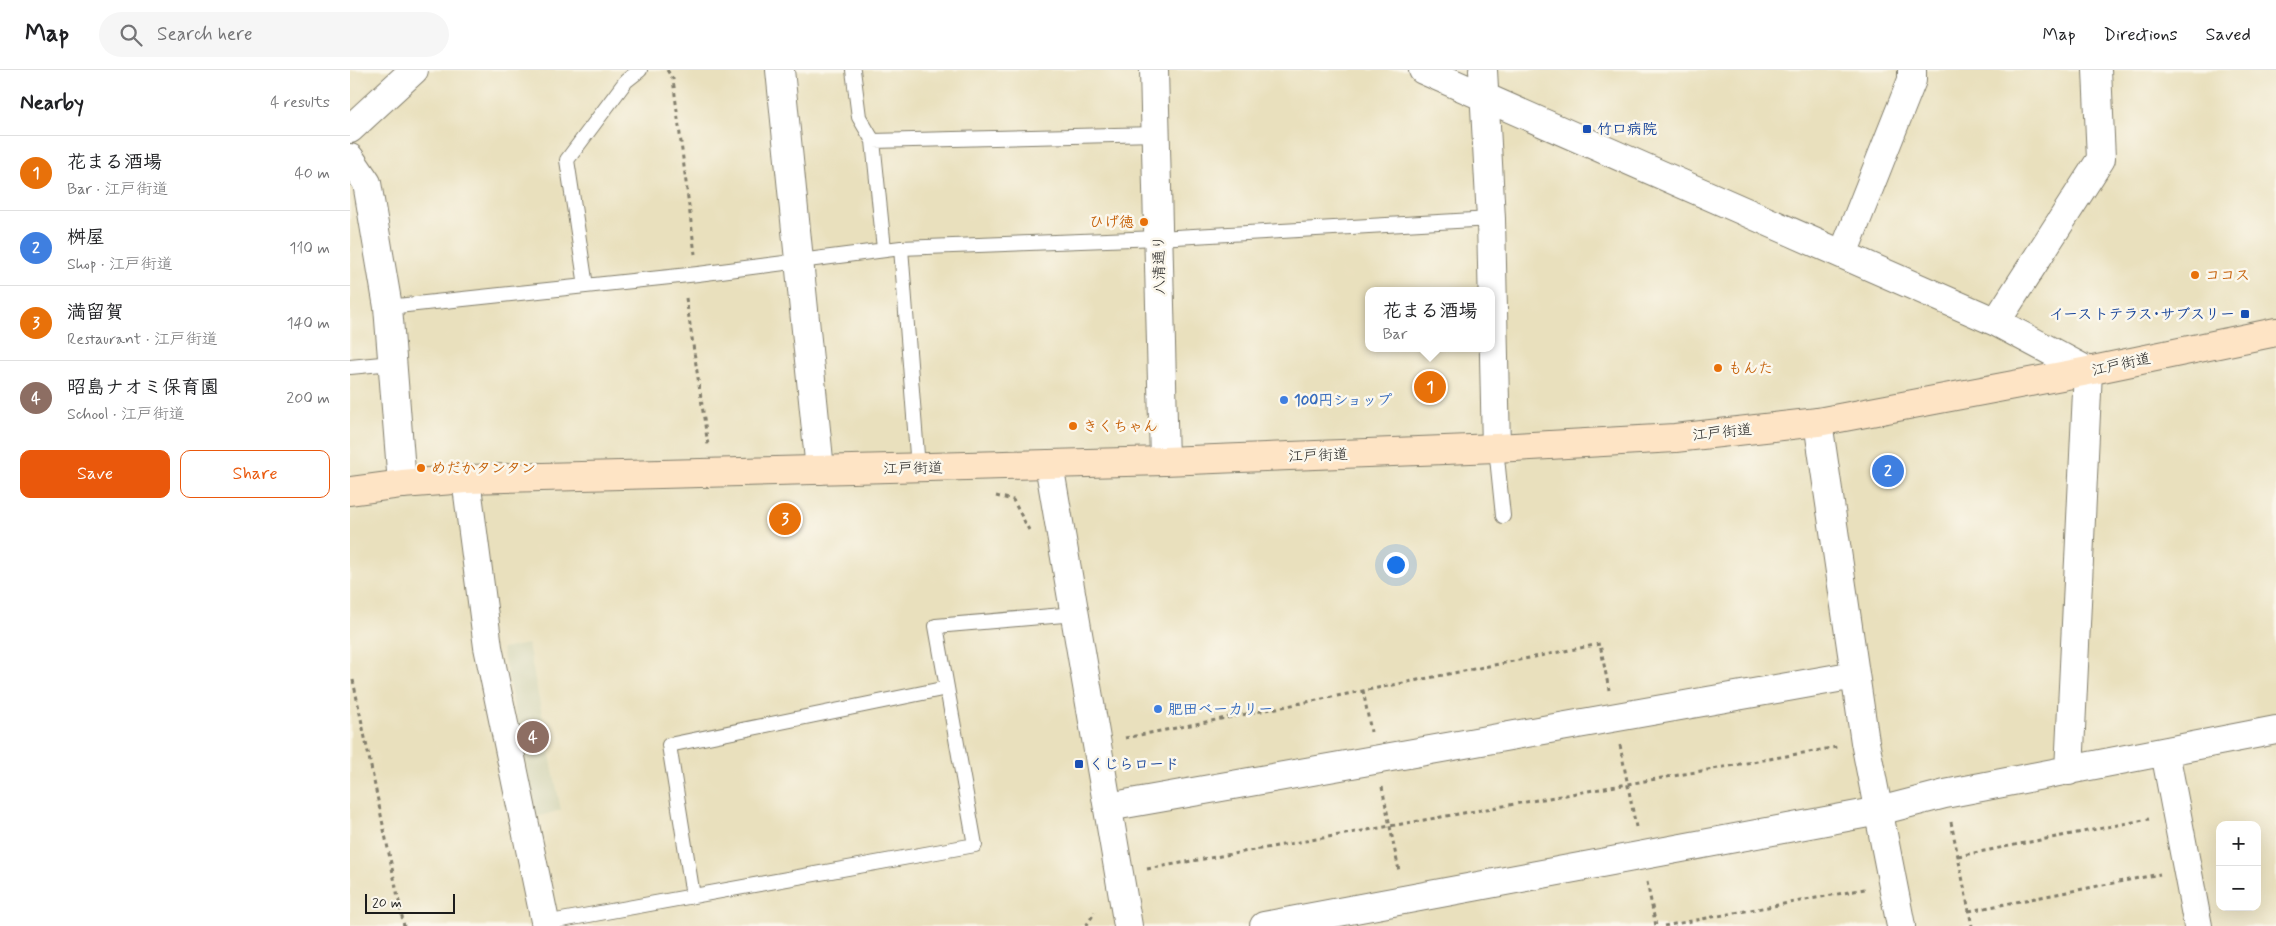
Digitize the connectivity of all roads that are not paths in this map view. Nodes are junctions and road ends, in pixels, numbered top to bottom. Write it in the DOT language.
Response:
graph roads {
  1 [pos="414,70"];
  2 [pos="640,70"];
  3 [pos="780,70"];
  4 [pos="854,70"];
  5 [pos="1154,70"];
  6 [pos="1424,70"];
  7 [pos="1483,70"];
  8 [pos="2097,70"];
  9 [pos="1906,73"];
  10 [pos="1484,97"];
  11 [pos="350,130"];
  12 [pos="1156,134"];
  13 [pos="872,141"];
  14 [pos="350,158"];
  15 [pos="1491,219"];
  16 [pos="1158,238"];
  17 [pos="901,248"];
  18 [pos="884,249"];
  19 [pos="1843,254"];
  20 [pos="800,260"];
  21 [pos="586,286"];
  22 [pos="1492,287"];
  23 [pos="388,307"];
  24 [pos="1996,322"];
  25 [pos="2276,332"];
  26 [pos="1494,352"];
  27 [pos="392,363"];
  28 [pos="350,367"];
  29 [pos="2088,371"];
  30 [pos="1818,422"];
  31 [pos="1496,448"];
  32 [pos="1164,460"];
  33 [pos="1049,464"];
  34 [pos="918,468"];
  35 [pos="820,470"];
  36 [pos="466,479"];
  37 [pos="402,484"];
  38 [pos="350,491"];
  39 [pos="1503,516"];
  40 [pos="1075,614"];
  41 [pos="1854,675"];
  42 [pos="947,688"];
  43 [pos="2276,730"];
  44 [pos="2165,752"];
  45 [pos="2069,771"];
  46 [pos="1108,808"];
  47 [pos="1879,811"];
  48 [pos="693,896"];
  49 [pos="545,924"];
  50 [pos="1128,926"];
  51 [pos="1264,926"];
  52 [pos="1901,926"];
  53 [pos="2198,926"];
  1 -- 11 [label="street"];
  2 -- 21 [label="lane"];
  3 -- 20 [label="street"];
  4 -- 13 [label="lane"];
  5 -- 12 [label="street, 八清通り"];
  6 -- 10 [label="street"];
  7 -- 10 [label="street"];
  8 -- 24 [label="street"];
  9 -- 19 [label="street"];
  10 -- 15 [label="street"];
  10 -- 19 [label="street"];
  12 -- 13 [label="lane"];
  12 -- 16 [label="street, 八清通り"];
  13 -- 18 [label="lane"];
  14 -- 23 [label="street"];
  15 -- 16 [label="lane"];
  15 -- 22 [label="street"];
  16 -- 17 [label="lane"];
  16 -- 32 [label="street, 八清通り"];
  17 -- 18 [label="lane"];
  17 -- 34 [label="lane"];
  18 -- 20 [label="lane"];
  19 -- 24 [label="street"];
  20 -- 21 [label="lane"];
  20 -- 35 [label="street"];
  21 -- 23 [label="lane"];
  23 -- 27 [label="street"];
  24 -- 29 [label="street"];
  25 -- 29 [label="main road, 江戸街道"];
  26 -- 31 [label="street"];
  27 -- 28 [label="lane"];
  27 -- 37 [label="street"];
  29 -- 30 [label="main road, 江戸街道"];
  29 -- 45 [label="street"];
  30 -- 31 [label="main road, 江戸街道"];
  30 -- 41 [label="street"];
  31 -- 32 [label="main road, 江戸街道"];
  31 -- 39 [label="lane"];
  32 -- 33 [label="main road, 江戸街道"];
  33 -- 34 [label="main road, 江戸街道"];
  33 -- 40 [label="street"];
  34 -- 35 [label="main road, 江戸街道"];
  35 -- 36 [label="main road, 江戸街道"];
  36 -- 37 [label="main road, 江戸街道"];
  36 -- 49 [label="street"];
  37 -- 38 [label="main road, 江戸街道"];
  40 -- 42 [label="lane"];
  40 -- 46 [label="street"];
  41 -- 46 [label="street"];
  41 -- 47 [label="street"];
  42 -- 48 [label="lane"];
  42 -- 48 [label="lane"];
  43 -- 44 [label="street"];
  44 -- 45 [label="street"];
  44 -- 53 [label="street"];
  45 -- 47 [label="street"];
  46 -- 50 [label="street"];
  47 -- 51 [label="street"];
  47 -- 52 [label="street"];
  48 -- 49 [label="lane"];
}
